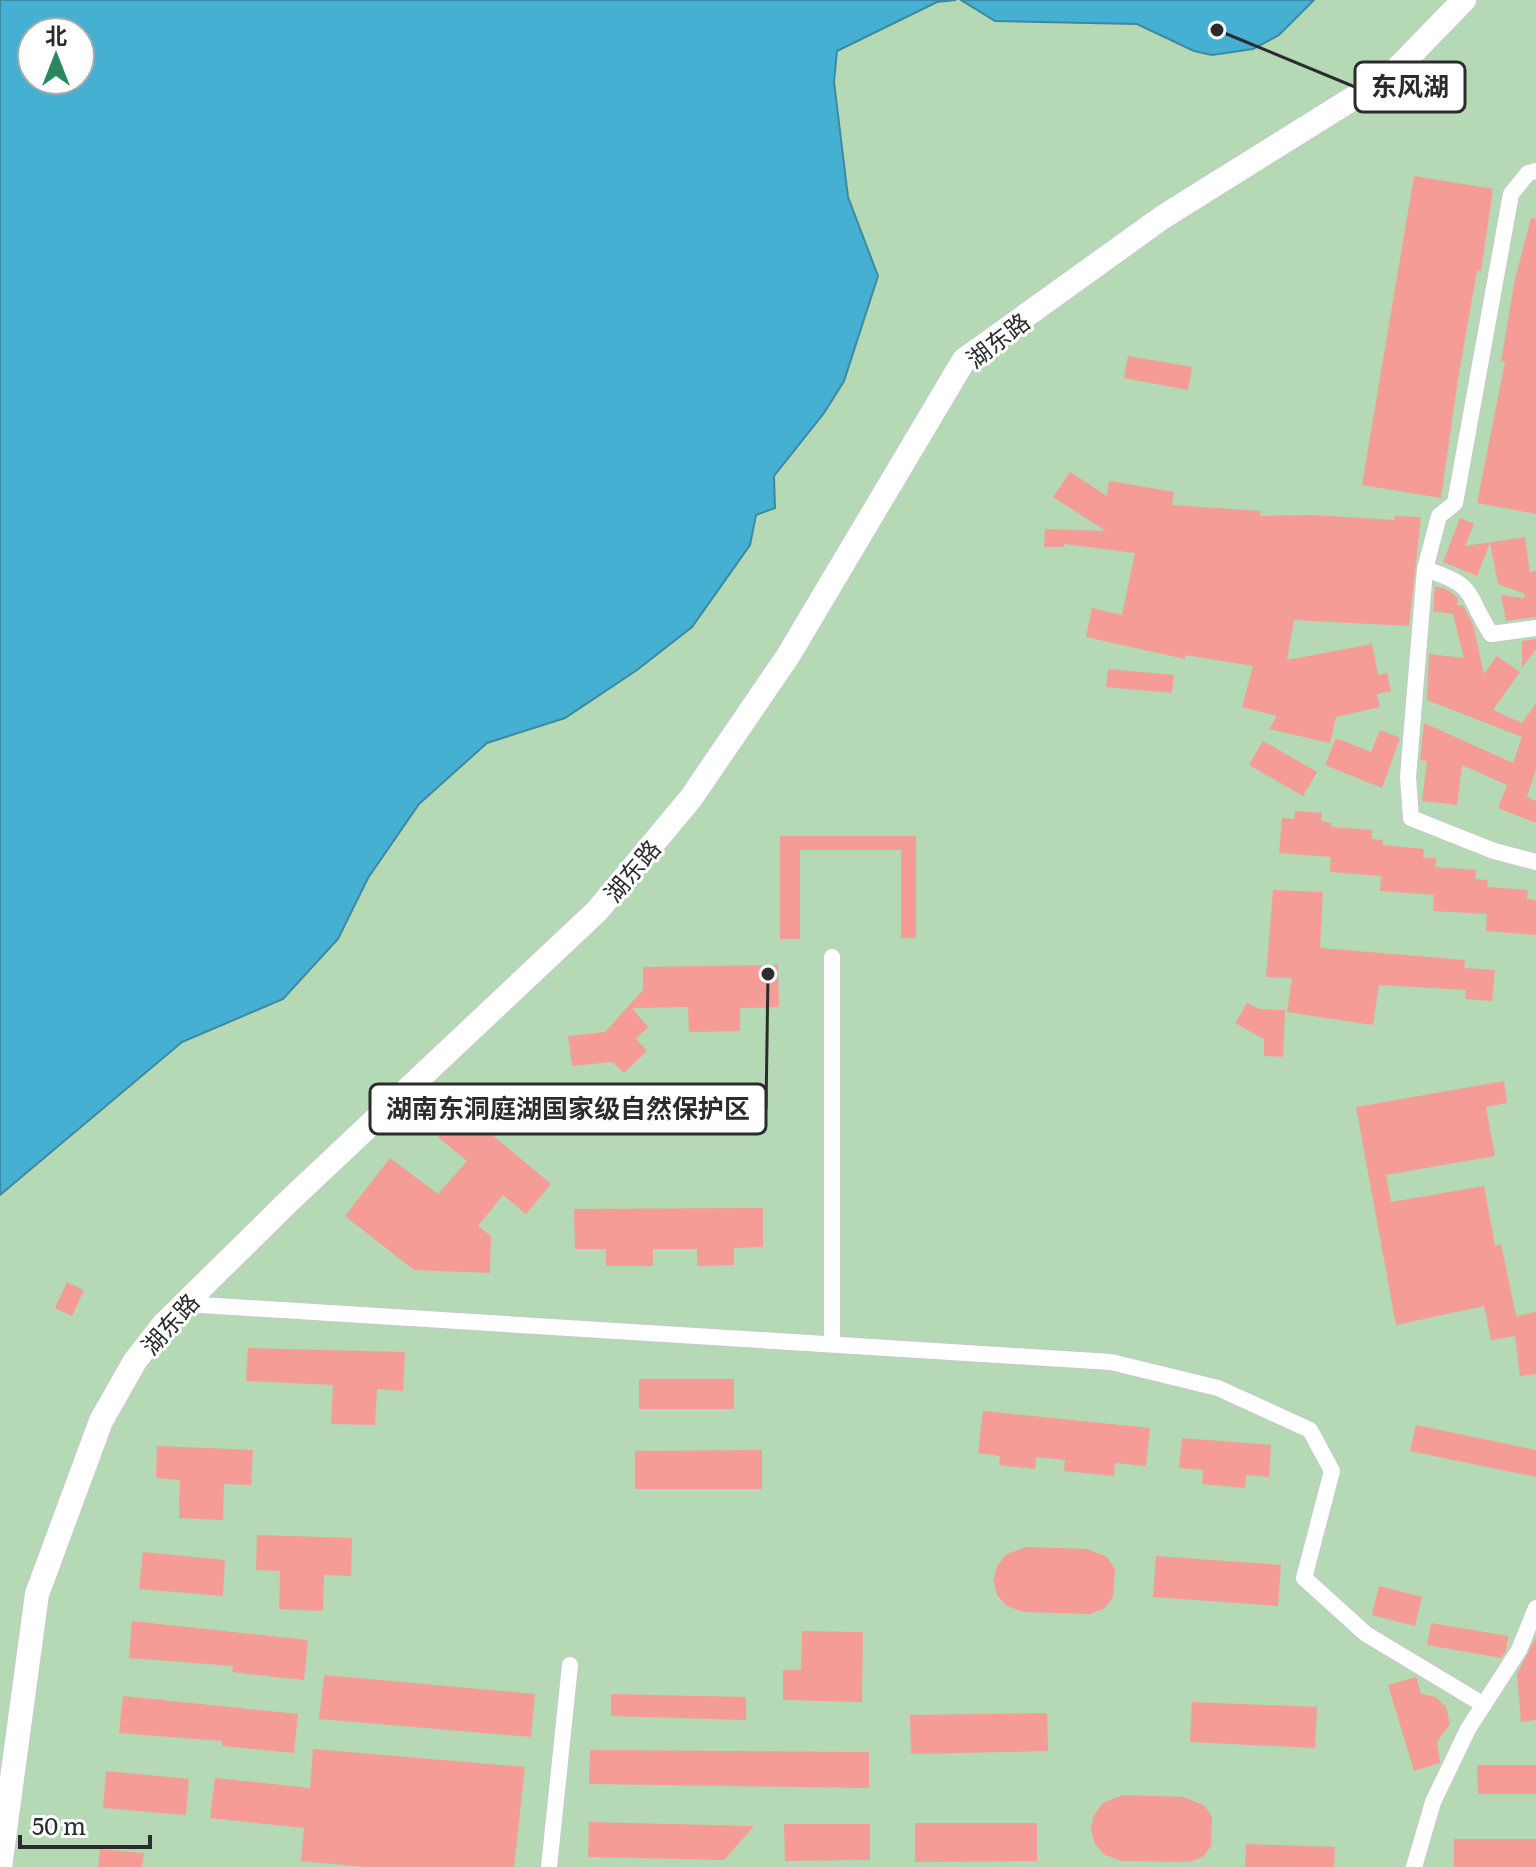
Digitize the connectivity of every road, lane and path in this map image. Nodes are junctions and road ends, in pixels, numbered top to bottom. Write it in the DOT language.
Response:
graph roads {
  1 [pos="1464,0"];
  2 [pos="1536,171"];
  3 [pos="1425,569"];
  4 [pos="1536,628"];
  5 [pos="1536,862"];
  6 [pos="832,957"];
  7 [pos="185,1304"];
  8 [pos="832,1343"];
  9 [pos="1536,1608"];
  10 [pos="570,1665"];
  11 [pos="1484,1705"];
  12 [pos="0,1867"];
  13 [pos="549,1867"];
  14 [pos="1414,1867"];
  1 -- 7 [label="street, 湖东路"];
  2 -- 3 [label="street"];
  3 -- 4 [label="street"];
  3 -- 5 [label="street"];
  6 -- 8 [label="street"];
  7 -- 8 [label="street"];
  7 -- 12 [label="street, 湖东路"];
  8 -- 11 [label="street"];
  9 -- 11 [label="street"];
  10 -- 13 [label="street"];
  11 -- 14 [label="street"];
}
